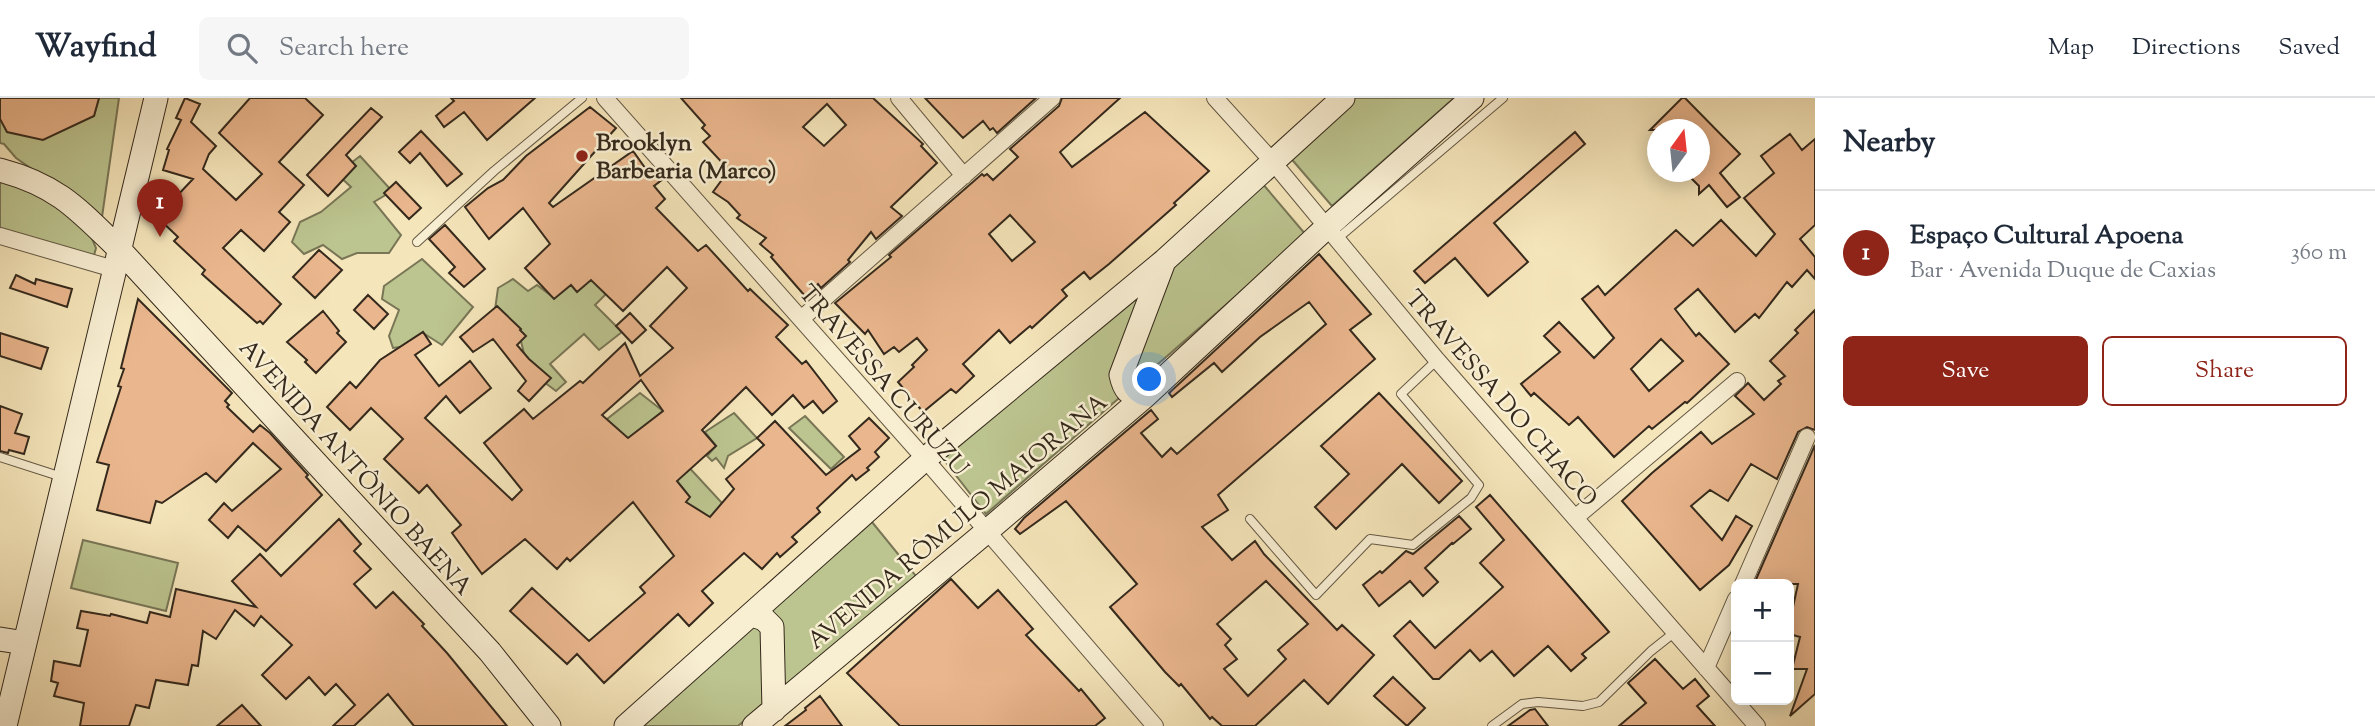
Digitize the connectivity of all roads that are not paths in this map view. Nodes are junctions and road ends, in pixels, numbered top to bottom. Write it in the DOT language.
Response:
graph roads {
  1 [pos="156,98"];
  2 [pos="582,98"];
  3 [pos="605,98"];
  4 [pos="899,98"];
  5 [pos="1052,98"];
  6 [pos="1215,98"];
  7 [pos="1343,98"];
  8 [pos="1472,98"];
  9 [pos="1503,98"];
  10 [pos="1272,161"];
  11 [pos="0,170"];
  12 [pos="964,176"];
  13 [pos="1332,233"];
  14 [pos="0,236"];
  15 [pos="417,242"];
  16 [pos="117,259"];
  17 [pos="1164,261"];
  18 [pos="801,319"];
  19 [pos="1437,360"];
  20 [pos="1737,380"];
  21 [pos="1144,397"];
  22 [pos="1807,437"];
  23 [pos="0,457"];
  24 [pos="925,459"];
  25 [pos="65,478"];
  26 [pos="1575,518"];
  27 [pos="1250,519"];
  28 [pos="986,533"];
  29 [pos="1745,579"];
  30 [pos="1731,610"];
  31 [pos="752,615"];
  32 [pos="1675,632"];
  33 [pos="0,639"];
  34 [pos="25,643"];
  35 [pos="1706,668"];
  36 [pos="774,710"];
  37 [pos="5,726"];
  38 [pos="549,726"];
  39 [pos="626,726"];
  40 [pos="754,726"];
  41 [pos="1155,726"];
  42 [pos="1492,726"];
  43 [pos="1758,726"];
  1 -- 16 [label="street"];
  2 -- 15 [label="lane"];
  3 -- 18 [label="street, TRAVESSA CURUZU"];
  4 -- 12 [label="street"];
  5 -- 12 [label="street"];
  6 -- 10 [label="street, TRAVESSA DO CHACO"];
  7 -- 10 [label="street"];
  8 -- 13 [label="street, AVENIDA RÔMULO MAIORANA"];
  9 -- 13 [label="lane"];
  10 -- 13 [label="street, TRAVESSA DO CHACO"];
  10 -- 17 [label="street"];
  11 -- 16 [label="street, AVENIDA ANTÔNIO BAENA"];
  12 -- 18 [label="street"];
  13 -- 19 [label="street, TRAVESSA DO CHACO"];
  13 -- 21 [label="street, AVENIDA RÔMULO MAIORANA"];
  14 -- 16 [label="street"];
  16 -- 25 [label="street"];
  16 -- 38 [label="street, AVENIDA ANTÔNIO BAENA"];
  17 -- 21 [label="street"];
  17 -- 24 [label="street"];
  18 -- 24 [label="street, TRAVESSA CURUZU"];
  19 -- 26 [label="street, TRAVESSA DO CHACO"];
  19 -- 27 [label="lane"];
  20 -- 26 [label="street"];
  21 -- 28 [label="street, AVENIDA RÔMULO MAIORANA"];
  22 -- 29 [label="street"];
  23 -- 25 [label="lane"];
  24 -- 28 [label="street, TRAVESSA CURUZU"];
  24 -- 31 [label="street"];
  25 -- 34 [label="street"];
  26 -- 32 [label="street, TRAVESSA DO CHACO"];
  28 -- 36 [label="street, AVENIDA RÔMULO MAIORANA"];
  28 -- 41 [label="street, TRAVESSA CURUZU"];
  30 -- 35 [label="street"];
  31 -- 36 [label="street"];
  31 -- 39 [label="street"];
  32 -- 35 [label="street, TRAVESSA DO CHACO"];
  32 -- 42 [label="lane"];
  33 -- 34 [label="street"];
  34 -- 37 [label="street"];
  35 -- 43 [label="street, TRAVESSA DO CHACO"];
  36 -- 40 [label="street, AVENIDA RÔMULO MAIORANA"];
}
